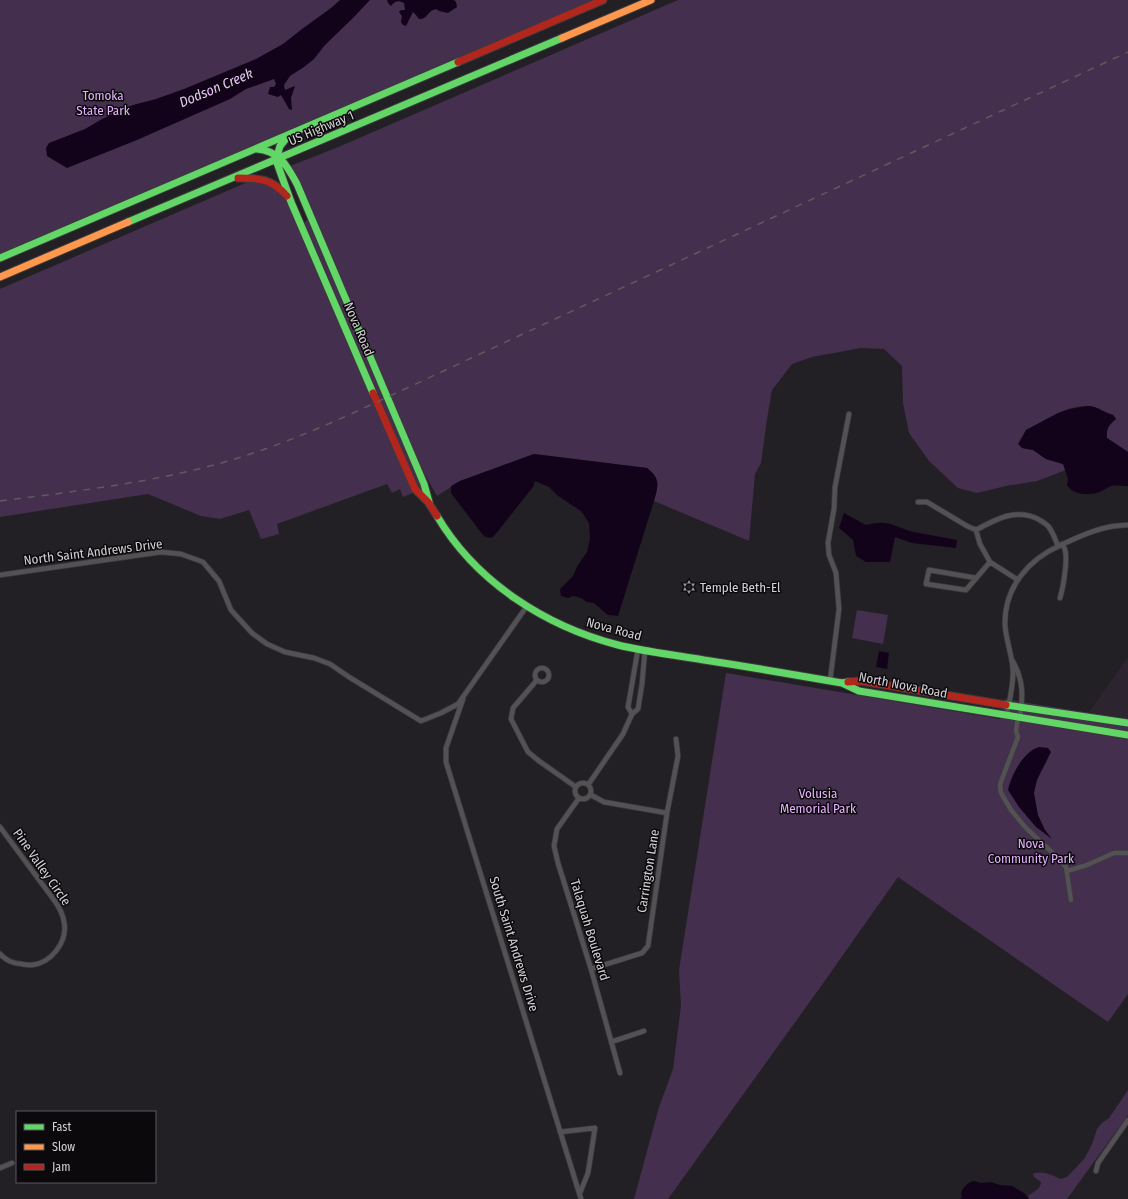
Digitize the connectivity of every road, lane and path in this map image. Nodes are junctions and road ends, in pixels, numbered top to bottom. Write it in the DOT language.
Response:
graph roads {
  1 [pos="603,0"];
  2 [pos="651,0"];
  3 [pos="290,134"];
  4 [pos="255,149"];
  5 [pos="278,158"];
  6 [pos="234,178"];
  7 [pos="291,202"];
  8 [pos="0,258"];
  9 [pos="0,277"];
  10 [pos="849,414"];
  11 [pos="918,502"];
  12 [pos="429,503"];
  13 [pos="1128,525"];
  14 [pos="976,530"];
  15 [pos="1060,545"];
  16 [pos="990,562"];
  17 [pos="0,575"];
  18 [pos="976,578"];
  19 [pos="1018,580"];
  20 [pos="1060,598"];
  21 [pos="528,606"];
  22 [pos="638,649"];
  23 [pos="646,650"];
  24 [pos="1011,659"];
  25 [pos="537,680"];
  26 [pos="830,681"];
  27 [pos="632,682"];
  28 [pos="842,683"];
  29 [pos="642,684"];
  30 [pos="464,695"];
  31 [pos="1008,704"];
  32 [pos="1022,707"];
  33 [pos="632,714"];
  34 [pos="1007,715"];
  35 [pos="1019,718"];
  36 [pos="1128,723"];
  37 [pos="1128,731"];
  38 [pos="1119,734"];
  39 [pos="1128,735"];
  40 [pos="676,739"];
  41 [pos="588,785"];
  42 [pos="576,787"];
  43 [pos="591,795"];
  44 [pos="579,798"];
  45 [pos="668,813"];
  46 [pos="0,827"];
  47 [pos="1128,853"];
  48 [pos="1067,871"];
  49 [pos="1071,900"];
  50 [pos="0,954"];
  51 [pos="591,969"];
  52 [pos="644,1031"];
  53 [pos="611,1042"];
  54 [pos="620,1073"];
  55 [pos="1128,1120"];
  56 [pos="560,1132"];
  57 [pos="12,1163"];
  58 [pos="0,1168"];
  59 [pos="1096,1171"];
  60 [pos="580,1193"];
  61 [pos="581,1199"];
  1 -- 3 [label="main road, US Highway 1"];
  2 -- 5 [label="main road, US Highway 1"];
  3 -- 4 [label="main road, US Highway 1"];
  3 -- 5 [label="main road"];
  4 -- 5 [label="main road"];
  4 -- 8 [label="main road, US Highway 1"];
  5 -- 6 [label="main road, US Highway 1"];
  5 -- 7 [label="main road, Nova Road"];
  5 -- 12 [label="main road, Nova Road"];
  6 -- 7 [label="main road"];
  6 -- 9 [label="main road, US Highway 1"];
  7 -- 12 [label="main road, Nova Road"];
  10 -- 26 [label="street"];
  11 -- 14 [label="street"];
  12 -- 21 [label="main road, Nova Road"];
  13 -- 15 [label="street"];
  14 -- 15 [label="street"];
  14 -- 16 [label="street"];
  15 -- 19 [label="street"];
  15 -- 20 [label="street"];
  16 -- 18 [label="street"];
  16 -- 19 [label="street"];
  17 -- 30 [label="street, North Saint Andrews Drive"];
  18 -- 18 [label="street"];
  19 -- 24 [label="street"];
  21 -- 22 [label="main road, Nova Road"];
  21 -- 30 [label="street"];
  22 -- 23 [label="main road, Nova Road"];
  22 -- 27 [label="street"];
  23 -- 26 [label="main road, Nova Road"];
  23 -- 29 [label="street"];
  24 -- 31 [label="street"];
  24 -- 32 [label="street"];
  25 -- 42 [label="street"];
  26 -- 28 [label="main road, Nova Road"];
  27 -- 29 [label="street"];
  27 -- 33 [label="street"];
  28 -- 31 [label="main road, North Nova Road"];
  28 -- 34 [label="main road, North Nova Road"];
  29 -- 33 [label="street"];
  30 -- 56 [label="street, South Saint Andrews Drive"];
  31 -- 32 [label="main road, North Nova Road"];
  31 -- 34 [label="street"];
  32 -- 35 [label="street"];
  32 -- 36 [label="main road, North Nova Road"];
  33 -- 41 [label="street"];
  34 -- 35 [label="main road, North Nova Road"];
  35 -- 38 [label="main road, North Nova Road"];
  35 -- 48 [label="street"];
  37 -- 38 [label="main road"];
  38 -- 39 [label="main road, North Nova Road"];
  40 -- 45 [label="street, Carrington Lane"];
  41 -- 42 [label="street"];
  41 -- 43 [label="street"];
  42 -- 44 [label="street"];
  43 -- 44 [label="street"];
  43 -- 45 [label="street"];
  44 -- 51 [label="street, Talaquah Boulevard"];
  45 -- 51 [label="street, Carrington Lane"];
  46 -- 50 [label="street, Pine Valley Circle"];
  47 -- 48 [label="street"];
  48 -- 49 [label="street"];
  51 -- 53 [label="street, Talaquah Boulevard"];
  52 -- 53 [label="street"];
  53 -- 54 [label="street, Talaquah Boulevard"];
  55 -- 59 [label="street"];
  56 -- 60 [label="street, South Saint Andrews Drive"];
  56 -- 60 [label="street"];
  57 -- 58 [label="street"];
  60 -- 61 [label="street, South Saint Andrews Drive"];
}
